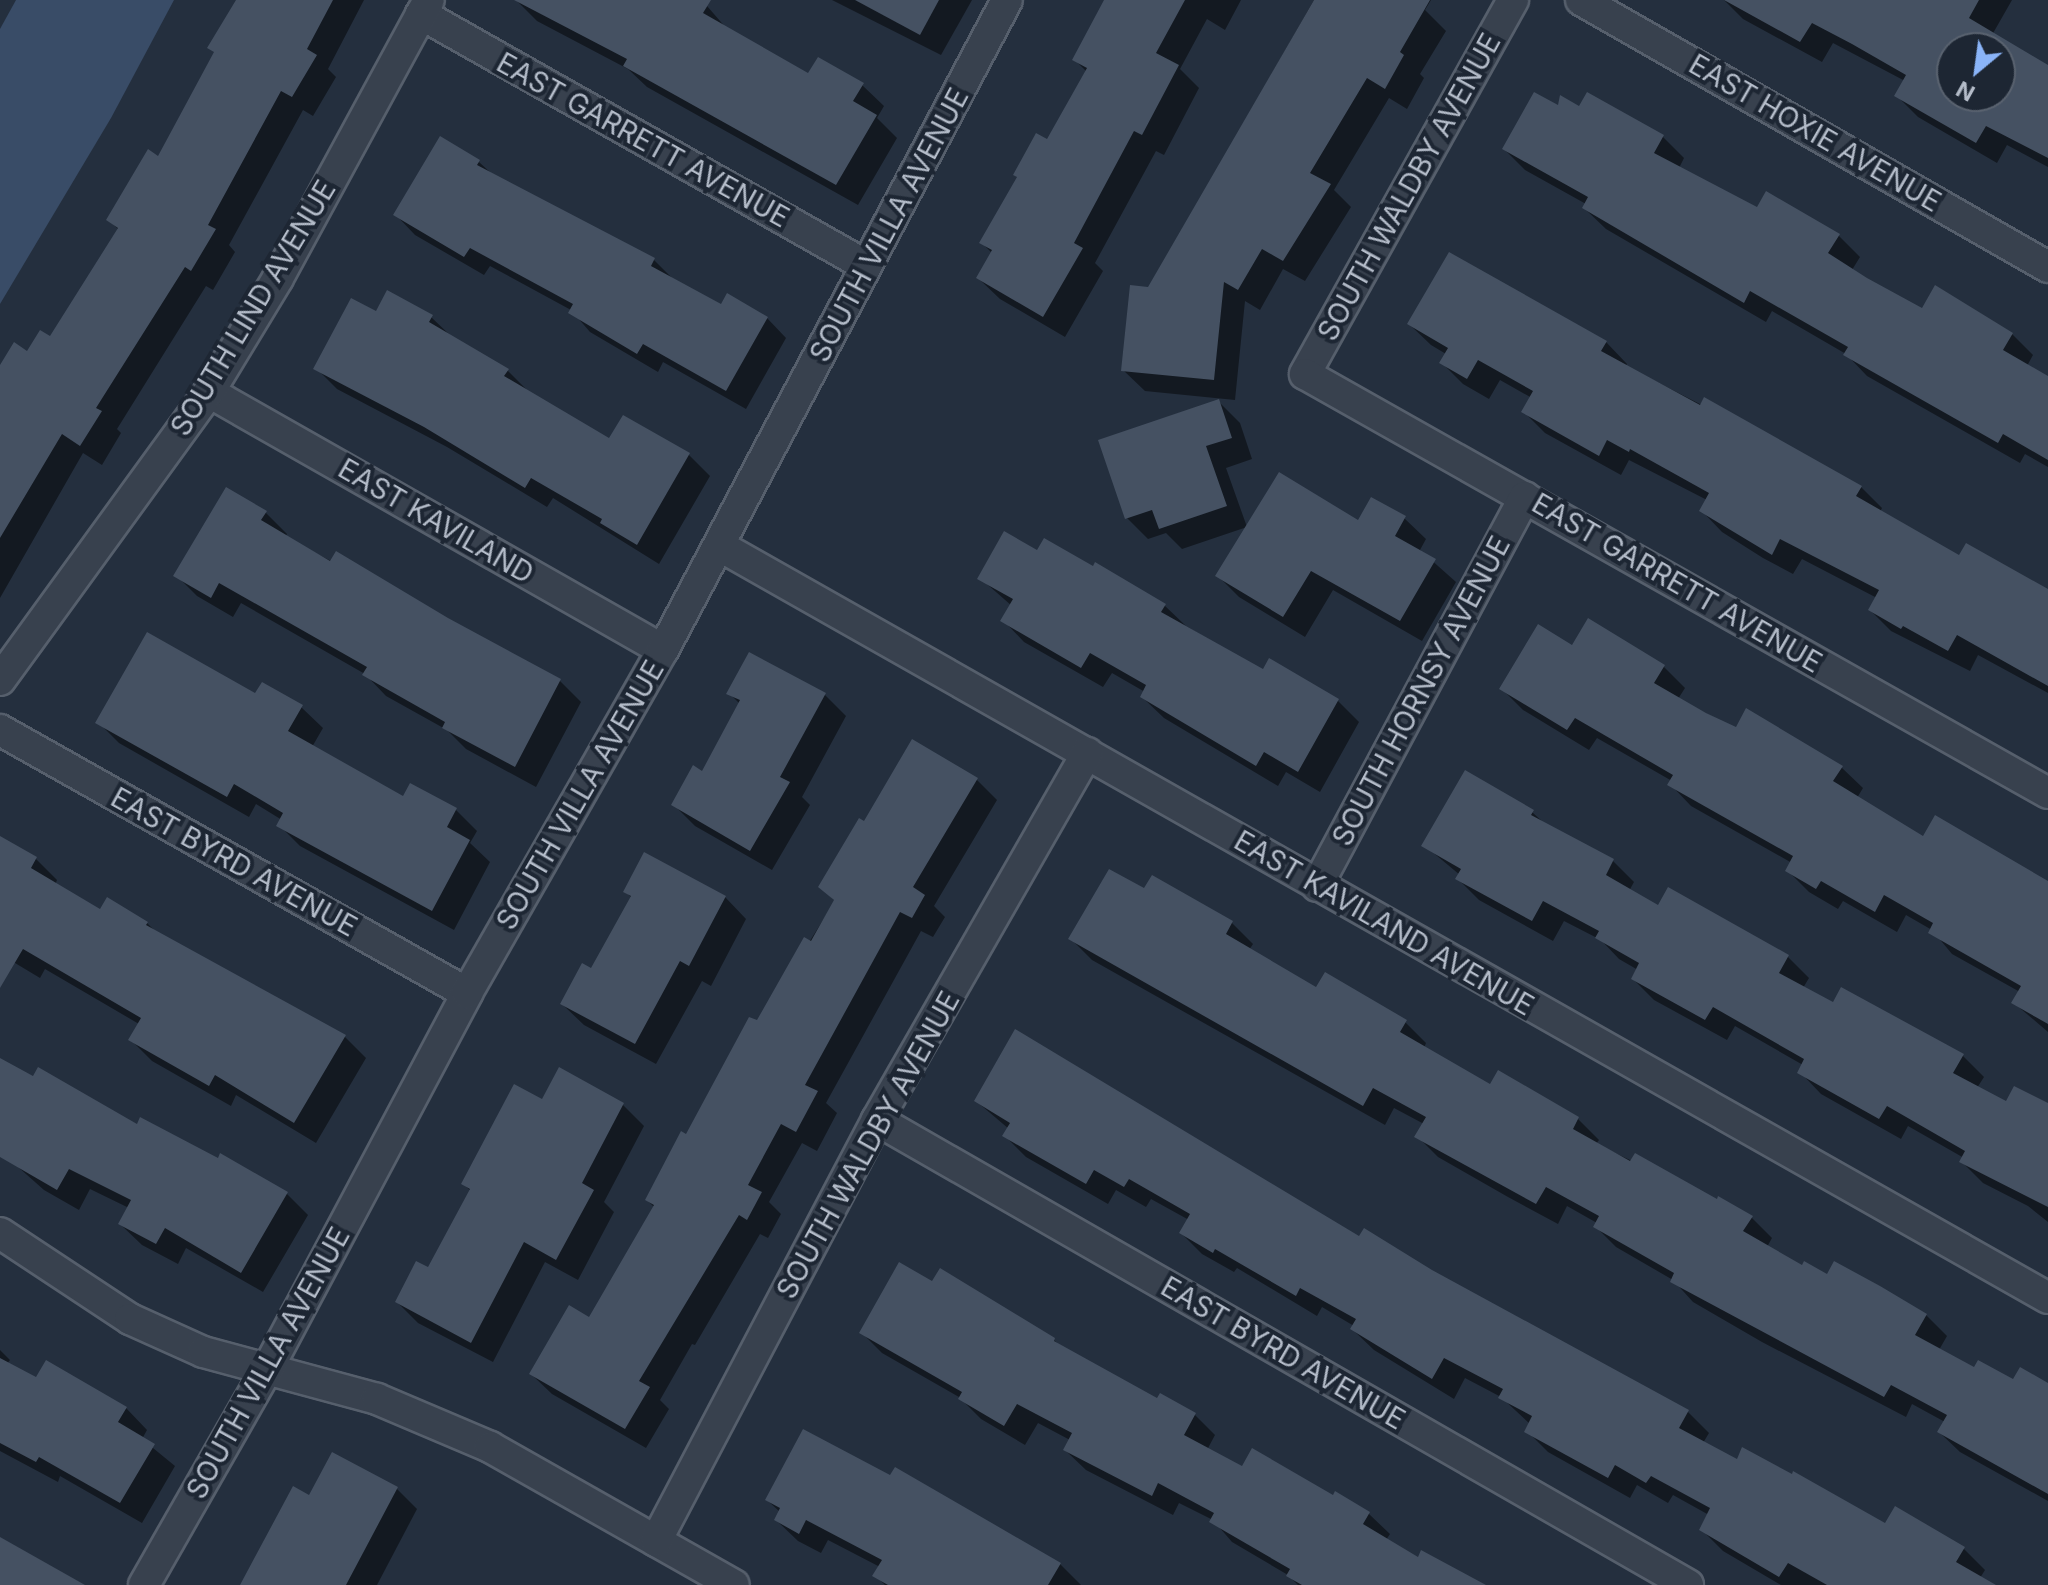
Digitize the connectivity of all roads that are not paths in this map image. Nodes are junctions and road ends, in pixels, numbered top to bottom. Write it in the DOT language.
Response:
graph roads {
  1 [pos="1007,0"];
  2 [pos="1513,0"];
  3 [pos="1581,0"];
  4 [pos="425,7"];
  5 [pos="865,265"];
  6 [pos="2048,267"];
  7 [pos="1305,374"];
  8 [pos="209,392"];
  9 [pos="1525,497"];
  10 [pos="720,546"];
  11 [pos="663,650"];
  12 [pos="0,680"];
  13 [pos="0,730"];
  14 [pos="1087,753"];
  15 [pos="2048,793"];
  16 [pos="1317,886"];
  17 [pos="467,993"];
  18 [pos="877,1120"];
  19 [pos="0,1233"];
  20 [pos="2048,1298"];
  21 [pos="268,1368"];
  22 [pos="656,1541"];
  23 [pos="144,1585"];
  24 [pos="734,1585"];
  25 [pos="1688,1585"];
  1 -- 5 [label="street, SOUTH VILLA AVENUE"];
  2 -- 7 [label="street, SOUTH WALDBY AVENUE"];
  3 -- 6 [label="street, EAST HOXIE AVENUE"];
  4 -- 5 [label="street, EAST GARRETT AVENUE"];
  4 -- 8 [label="street, SOUTH LIND AVENUE"];
  5 -- 10 [label="street, SOUTH VILLA AVENUE"];
  7 -- 9 [label="street, EAST GARRETT AVENUE"];
  8 -- 11 [label="street, EAST KAVILAND"];
  8 -- 12 [label="street, SOUTH LIND AVENUE"];
  9 -- 15 [label="street, EAST GARRETT AVENUE"];
  9 -- 16 [label="street, SOUTH HORNSY AVENUE"];
  10 -- 11 [label="street, SOUTH VILLA AVENUE"];
  10 -- 14 [label="street, EAST KAVILAND AVENUE"];
  11 -- 17 [label="street, SOUTH VILLA AVENUE"];
  13 -- 17 [label="street, EAST BYRD AVENUE"];
  14 -- 16 [label="street, EAST KAVILAND AVENUE"];
  14 -- 18 [label="street, SOUTH WALDBY AVENUE"];
  16 -- 20 [label="street, EAST KAVILAND AVENUE"];
  17 -- 21 [label="street, SOUTH VILLA AVENUE"];
  18 -- 22 [label="street, SOUTH WALDBY AVENUE"];
  18 -- 25 [label="street, EAST BYRD AVENUE"];
  19 -- 21 [label="street"];
  21 -- 22 [label="street"];
  21 -- 23 [label="street, SOUTH VILLA AVENUE"];
  22 -- 24 [label="street"];
}
